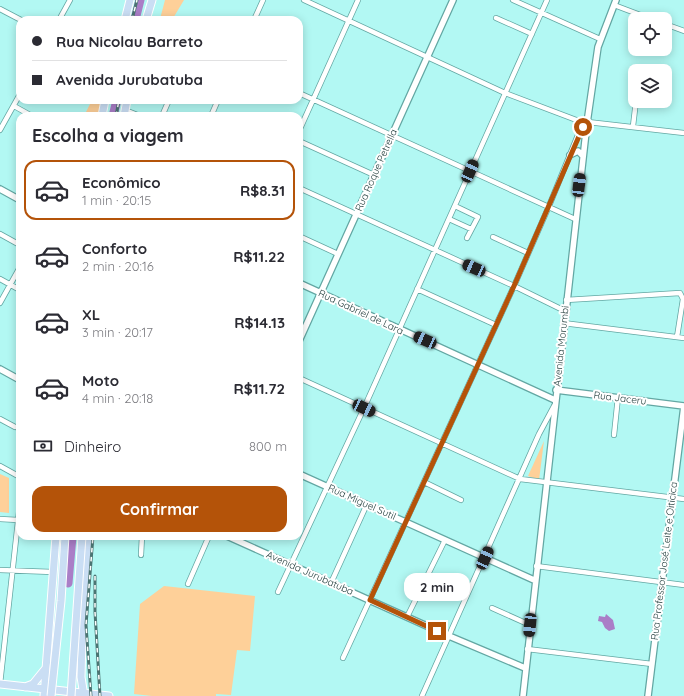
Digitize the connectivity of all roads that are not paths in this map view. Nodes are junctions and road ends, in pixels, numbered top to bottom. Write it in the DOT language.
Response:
graph roads {
  1 [pos="70,0"];
  2 [pos="130,0"];
  3 [pos="152,0"];
  4 [pos="263,0"];
  5 [pos="304,0"];
  6 [pos="358,0"];
  7 [pos="453,0"];
  8 [pos="513,0"];
  9 [pos="548,0"];
  10 [pos="615,3"];
  11 [pos="0,9"];
  12 [pos="635,12"];
  13 [pos="542,13"];
  14 [pos="62,16"];
  15 [pos="126,16"];
  16 [pos="147,16"];
  17 [pos="256,16"];
  18 [pos="16,18"];
  19 [pos="496,18"];
  20 [pos="349,20"];
  21 [pos="672,27"];
  22 [pos="684,31"];
  23 [pos="532,34"];
  24 [pos="600,39"];
  25 [pos="427,56"];
  26 [pos="505,93"];
  27 [pos="303,96"];
  28 [pos="313,100"];
  29 [pos="16,102"];
  30 [pos="14,106"];
  31 [pos="635,108"];
  32 [pos="25,112"];
  33 [pos="303,122"];
  34 [pos="587,123"];
  35 [pos="633,126"];
  36 [pos="0,130"];
  37 [pos="684,133"];
  38 [pos="391,136"];
  39 [pos="303,143"];
  40 [pos="570,155"];
  41 [pos="583,156"];
  42 [pos="470,171"];
  43 [pos="374,175"];
  44 [pos="0,189"];
  45 [pos="303,190"];
  46 [pos="16,198"];
  47 [pos="455,206"];
  48 [pos="549,206"];
  49 [pos="356,214"];
  50 [pos="449,219"];
  51 [pos="575,219"];
  52 [pos="471,229"];
  53 [pos="0,234"];
  54 [pos="493,237"];
  55 [pos="303,238"];
  56 [pos="468,238"];
  57 [pos="16,243"];
  58 [pos="435,250"];
  59 [pos="528,253"];
  60 [pos="338,254"];
  61 [pos="16,274"];
  62 [pos="0,279"];
  63 [pos="10,284"];
  64 [pos="303,285"];
  65 [pos="514,286"];
  66 [pos="16,288"];
  67 [pos="417,289"];
  68 [pos="321,293"];
  69 [pos="566,300"];
  70 [pos="0,303"];
  71 [pos="565,311"];
  72 [pos="563,323"];
  73 [pos="496,325"];
  74 [pos="398,328"];
  75 [pos="303,332"];
  76 [pos="677,338"];
  77 [pos="684,338"];
  78 [pos="478,364"];
  79 [pos="0,369"];
  80 [pos="16,378"];
  81 [pos="303,380"];
  82 [pos="556,390"];
  83 [pos="618,398"];
  84 [pos="555,400"];
  85 [pos="684,403"];
  86 [pos="554,406"];
  87 [pos="684,406"];
  88 [pos="364,408"];
  89 [pos="0,419"];
  90 [pos="15,427"];
  91 [pos="614,435"];
  92 [pos="442,443"];
  93 [pos="0,466"];
  94 [pos="16,475"];
  95 [pos="303,476"];
  96 [pos="520,479"];
  97 [pos="424,482"];
  98 [pos="546,484"];
  99 [pos="327,487"];
  100 [pos="672,498"];
  101 [pos="684,499"];
  102 [pos="461,500"];
  103 [pos="367,504"];
  104 [pos="0,519"];
  105 [pos="16,520"];
  106 [pos="406,522"];
  107 [pos="16,537"];
  108 [pos="56,540"];
  109 [pos="65,540"];
  110 [pos="82,540"];
  111 [pos="88,540"];
  112 [pos="142,540"];
  113 [pos="207,540"];
  114 [pos="236,540"];
  115 [pos="445,540"];
  116 [pos="141,555"];
  117 [pos="485,558"];
  118 [pos="292,565"];
  119 [pos="536,566"];
  120 [pos="0,570"];
  121 [pos="12,571"];
  122 [pos="53,572"];
  123 [pos="534,580"];
  124 [pos="662,581"];
  125 [pos="331,583"];
  126 [pos="188,584"];
  127 [pos="684,584"];
  128 [pos="278,592"];
  129 [pos="370,600"];
  130 [pos="492,608"];
  131 [pos="407,617"];
  132 [pos="530,625"];
  133 [pos="449,636"];
  134 [pos="527,649"];
  135 [pos="343,658"];
  136 [pos="652,664"];
  137 [pos="46,668"];
  138 [pos="525,668"];
  139 [pos="81,678"];
  140 [pos="0,684"];
  141 [pos="21,687"];
  142 [pos="44,693"];
  143 [pos="84,695"];
  144 [pos="51,696"];
  145 [pos="71,696"];
  146 [pos="100,696"];
  147 [pos="108,696"];
  148 [pos="422,696"];
  149 [pos="523,696"];
  150 [pos="648,696"];
  1 -- 14 [label="street"];
  2 -- 15 [label="main road"];
  3 -- 16 [label="main road"];
  4 -- 17 [label="street"];
  5 -- 20 [label="street"];
  6 -- 20 [label="street"];
  7 -- 25 [label="street, Rua Roque Petrella"];
  8 -- 13 [label="street"];
  9 -- 13 [label="street"];
  10 -- 12 [label="street"];
  10 -- 24 [label="street, Avenida Morumbi"];
  11 -- 18 [label="street"];
  13 -- 23 [label="street"];
  13 -- 24 [label="street"];
  19 -- 23 [label="street"];
  20 -- 25 [label="street"];
  20 -- 28 [label="street"];
  21 -- 22 [label="street"];
  23 -- 26 [label="street"];
  24 -- 34 [label="street, Avenida Morumbi"];
  25 -- 26 [label="street"];
  25 -- 38 [label="street, Rua Roque Petrella"];
  26 -- 34 [label="street"];
  26 -- 42 [label="street"];
  27 -- 28 [label="street"];
  28 -- 33 [label="street"];
  28 -- 38 [label="street"];
  29 -- 30 [label="street"];
  30 -- 32 [label="street"];
  30 -- 36 [label="street"];
  31 -- 35 [label="street"];
  34 -- 35 [label="street"];
  34 -- 40 [label="street"];
  34 -- 41 [label="street, Avenida Morumbi"];
  35 -- 37 [label="street"];
  38 -- 42 [label="street"];
  38 -- 43 [label="street, Rua Roque Petrella"];
  39 -- 43 [label="street"];
  40 -- 41 [label="street"];
  40 -- 48 [label="street"];
  41 -- 51 [label="street, Avenida Morumbi"];
  42 -- 47 [label="street"];
  42 -- 48 [label="street"];
  43 -- 49 [label="street, Rua Roque Petrella"];
  44 -- 46 [label="street"];
  45 -- 49 [label="street"];
  47 -- 50 [label="street"];
  47 -- 52 [label="street"];
  48 -- 51 [label="street"];
  48 -- 59 [label="street"];
  49 -- 58 [label="street"];
  49 -- 60 [label="street, Rua Roque Petrella"];
  50 -- 52 [label="street"];
  50 -- 58 [label="street"];
  51 -- 69 [label="street, Avenida Morumbi"];
  52 -- 56 [label="street"];
  53 -- 57 [label="street"];
  54 -- 59 [label="street"];
  55 -- 60 [label="street"];
  58 -- 65 [label="street"];
  58 -- 67 [label="street"];
  59 -- 65 [label="street"];
  60 -- 68 [label="street, Rua Roque Petrella"];
  61 -- 63 [label="street"];
  62 -- 63 [label="street"];
  63 -- 66 [label="street"];
  63 -- 70 [label="street"];
  64 -- 68 [label="street, Rua Gabriel de Lara"];
  65 -- 71 [label="street"];
  65 -- 73 [label="street"];
  67 -- 73 [label="street"];
  67 -- 74 [label="street"];
  68 -- 74 [label="street, Rua Gabriel de Lara"];
  68 -- 75 [label="street, Rua Roque Petrella"];
  69 -- 71 [label="street, Avenida Morumbi"];
  69 -- 76 [label="street"];
  71 -- 72 [label="street, Avenida Morumbi"];
  72 -- 76 [label="street"];
  72 -- 82 [label="street, Avenida Morumbi"];
  73 -- 78 [label="street"];
  74 -- 78 [label="street, Rua Gabriel de Lara"];
  74 -- 88 [label="street"];
  76 -- 77 [label="street"];
  78 -- 84 [label="street, Rua Gabriel de Lara"];
  78 -- 92 [label="street"];
  79 -- 80 [label="street"];
  81 -- 88 [label="street"];
  82 -- 83 [label="street, Rua Jaceru"];
  82 -- 84 [label="street, Avenida Morumbi"];
  83 -- 87 [label="street, Rua Jaceru"];
  83 -- 91 [label="street"];
  84 -- 86 [label="street, Avenida Morumbi"];
  85 -- 87 [label="street, Rua Professor José Leite e Oiticica"];
  86 -- 96 [label="street"];
  86 -- 98 [label="street, Avenida Morumbi"];
  87 -- 100 [label="street, Rua Professor José Leite e Oiticica"];
  88 -- 92 [label="street"];
  88 -- 99 [label="street"];
  89 -- 90 [label="street"];
  92 -- 96 [label="street"];
  92 -- 97 [label="street"];
  93 -- 94 [label="street"];
  95 -- 99 [label="street, Rua Miguel Sutil"];
  96 -- 98 [label="street"];
  96 -- 117 [label="street"];
  97 -- 102 [label="street"];
  97 -- 106 [label="street"];
  98 -- 100 [label="street"];
  98 -- 119 [label="street, Avenida Morumbi"];
  99 -- 103 [label="street, Rua Miguel Sutil"];
  99 -- 118 [label="street"];
  100 -- 101 [label="street"];
  100 -- 124 [label="street, Rua Professor José Leite e Oiticica"];
  103 -- 106 [label="street, Rua Miguel Sutil"];
  103 -- 125 [label="street"];
  104 -- 105 [label="street"];
  106 -- 115 [label="street, Rua Miguel Sutil"];
  106 -- 129 [label="street"];
  107 -- 121 [label="street"];
  108 -- 122 [label="main road"];
  109 -- 144 [label="main road, bridge"];
  110 -- 145 [label="main road, bridge"];
  111 -- 139 [label="main road"];
  112 -- 116 [label="street"];
  113 -- 126 [label="street"];
  114 -- 118 [label="street, Avenida Jurubatuba"];
  115 -- 117 [label="street, Rua Miguel Sutil"];
  115 -- 131 [label="street"];
  117 -- 123 [label="street, Rua Miguel Sutil"];
  117 -- 133 [label="street"];
  118 -- 125 [label="street, Avenida Jurubatuba"];
  118 -- 128 [label="street"];
  119 -- 123 [label="street, Avenida Morumbi"];
  119 -- 124 [label="street"];
  120 -- 121 [label="street"];
  121 -- 122 [label="street"];
  121 -- 140 [label="street"];
  122 -- 137 [label="main road"];
  123 -- 132 [label="street, Avenida Morumbi"];
  124 -- 127 [label="street"];
  124 -- 136 [label="street, Rua Professor José Leite e Oiticica"];
  125 -- 129 [label="street, Avenida Jurubatuba"];
  129 -- 131 [label="street, Avenida Jurubatuba"];
  129 -- 135 [label="street"];
  130 -- 132 [label="street"];
  131 -- 133 [label="street, Avenida Jurubatuba"];
  132 -- 134 [label="street, Avenida Morumbi"];
  133 -- 138 [label="street, Avenida Jurubatuba"];
  133 -- 148 [label="street"];
  134 -- 136 [label="street"];
  134 -- 138 [label="street, Avenida Morumbi"];
  136 -- 150 [label="street, Rua Professor José Leite e Oiticica"];
  137 -- 141 [label="main road"];
  137 -- 142 [label="main road"];
  138 -- 149 [label="street, Avenida Morumbi"];
  139 -- 143 [label="main road"];
  139 -- 146 [label="main road"];
  140 -- 141 [label="main road"];
  141 -- 142 [label="main road"];
  142 -- 143 [label="main road"];
  143 -- 146 [label="main road"];
  146 -- 147 [label="main road"];
}
